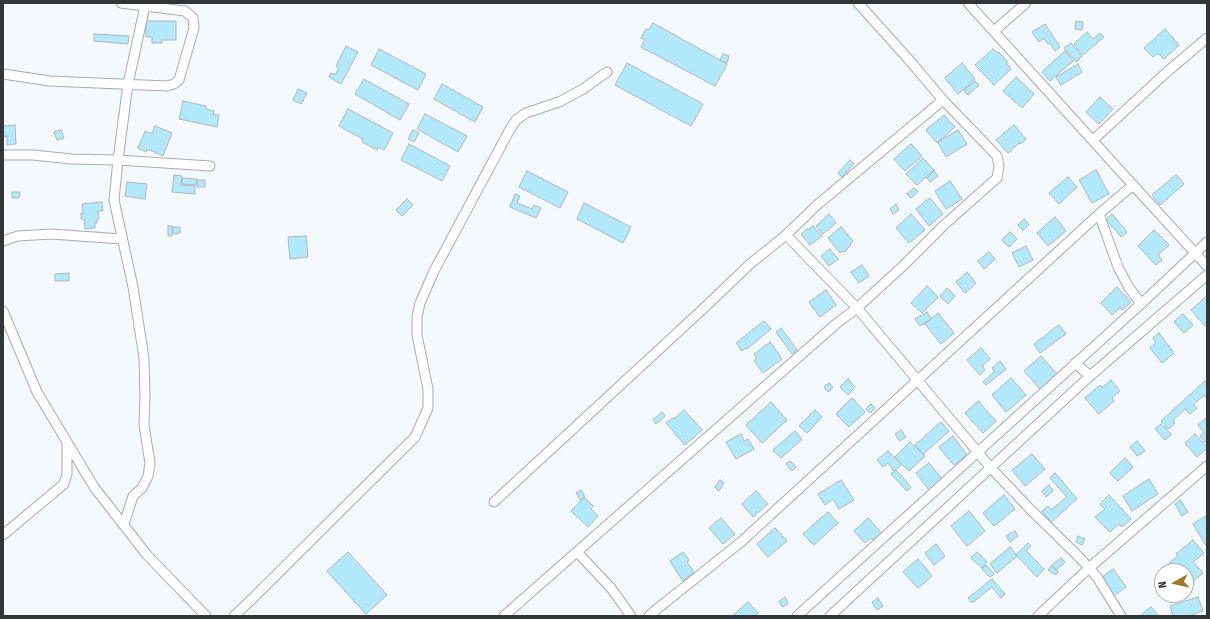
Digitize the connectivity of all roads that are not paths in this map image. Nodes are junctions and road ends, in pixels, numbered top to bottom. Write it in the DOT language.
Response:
graph roads {
  1 [pos="121,3"];
  2 [pos="858,3"];
  3 [pos="968,3"];
  4 [pos="1026,3"];
  5 [pos="145,6"];
  6 [pos="994,32"];
  7 [pos="1207,38"];
  8 [pos="607,72"];
  9 [pos="3,74"];
  10 [pos="128,84"];
  11 [pos="943,100"];
  12 [pos="1093,140"];
  13 [pos="3,155"];
  14 [pos="118,160"];
  15 [pos="210,166"];
  16 [pos="1132,185"];
  17 [pos="1099,214"];
  18 [pos="786,235"];
  19 [pos="122,239"];
  20 [pos="3,241"];
  21 [pos="1207,242"];
  22 [pos="1195,253"];
  23 [pos="1207,266"];
  24 [pos="1207,275"];
  25 [pos="1141,304"];
  26 [pos="858,308"];
  27 [pos="3,311"];
  28 [pos="1075,363"];
  29 [pos="1090,376"];
  30 [pos="918,380"];
  31 [pos="67,441"];
  32 [pos="977,452"];
  33 [pos="991,468"];
  34 [pos="1207,468"];
  35 [pos="494,502"];
  36 [pos="124,524"];
  37 [pos="3,534"];
  38 [pos="577,552"];
  39 [pos="1089,568"];
  40 [pos="206,616"];
  41 [pos="234,616"];
  42 [pos="504,616"];
  43 [pos="631,616"];
  44 [pos="649,616"];
  45 [pos="797,616"];
  46 [pos="830,616"];
  47 [pos="1038,616"];
  48 [pos="1121,616"];
  1 -- 5 [label="street"];
  2 -- 11 [label="street"];
  3 -- 6 [label="street"];
  4 -- 6 [label="street"];
  5 -- 10 [label="street"];
  5 -- 10 [label="street"];
  6 -- 12 [label="street"];
  7 -- 12 [label="street"];
  8 -- 41 [label="street"];
  9 -- 10 [label="street"];
  10 -- 14 [label="street"];
  11 -- 18 [label="street"];
  11 -- 26 [label="street"];
  12 -- 16 [label="street"];
  13 -- 14 [label="street"];
  14 -- 15 [label="street"];
  14 -- 19 [label="street"];
  16 -- 17 [label="street"];
  16 -- 22 [label="street"];
  17 -- 25 [label="street"];
  17 -- 30 [label="street"];
  18 -- 26 [label="street"];
  18 -- 35 [label="street"];
  19 -- 20 [label="street"];
  19 -- 36 [label="street"];
  21 -- 22 [label="street"];
  22 -- 23 [label="street"];
  22 -- 25 [label="street"];
  24 -- 29 [label="street"];
  25 -- 28 [label="street"];
  26 -- 30 [label="street"];
  26 -- 38 [label="street"];
  27 -- 31 [label="street"];
  28 -- 29 [label="street"];
  28 -- 32 [label="street"];
  29 -- 33 [label="street"];
  30 -- 32 [label="street"];
  30 -- 44 [label="street"];
  31 -- 36 [label="street"];
  31 -- 37 [label="street"];
  32 -- 33 [label="street"];
  32 -- 45 [label="street"];
  33 -- 39 [label="street"];
  33 -- 46 [label="street"];
  34 -- 39 [label="street"];
  36 -- 40 [label="street"];
  38 -- 42 [label="street"];
  38 -- 43 [label="street"];
  39 -- 47 [label="street"];
  39 -- 48 [label="street"];
}
